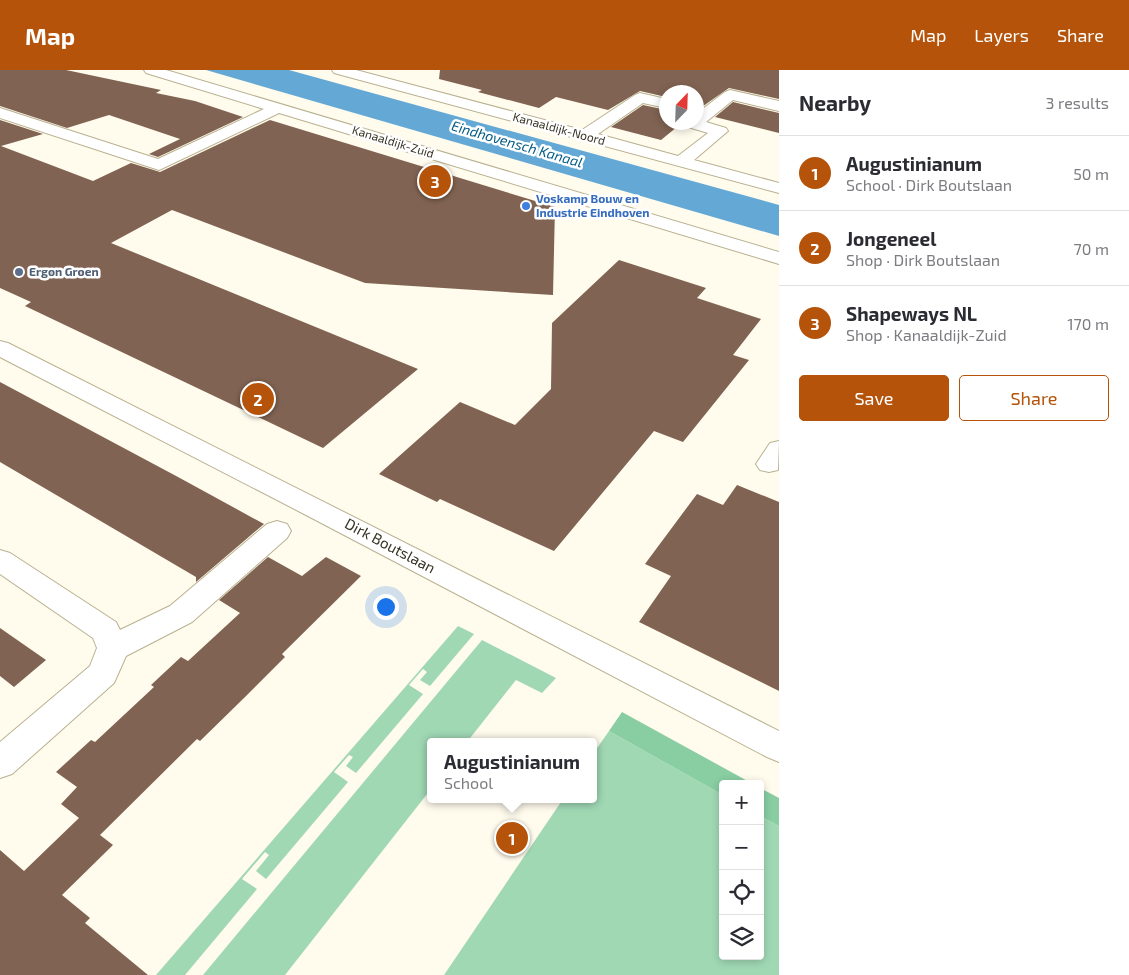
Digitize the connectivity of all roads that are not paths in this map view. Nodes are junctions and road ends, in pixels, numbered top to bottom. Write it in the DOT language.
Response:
graph roads {
  1 [pos="151,70"];
  2 [pos="339,70"];
  3 [pos="659,102"];
  4 [pos="779,106"];
  5 [pos="278,108"];
  6 [pos="0,113"];
  7 [pos="704,116"];
  8 [pos="704,126"];
  9 [pos="585,136"];
  10 [pos="681,162"];
  11 [pos="779,188"];
  12 [pos="779,258"];
  13 [pos="0,348"];
  14 [pos="277,531"];
  15 [pos="0,560"];
  16 [pos="113,648"];
  17 [pos="779,747"];
  18 [pos="0,763"];
  1 -- 5 [label="street, Kanaaldijk-Zuid"];
  2 -- 9 [label="street, Kanaaldijk-Noord"];
  3 -- 9 [label="street"];
  4 -- 7 [label="street"];
  5 -- 6 [label="street"];
  5 -- 12 [label="street, Kanaaldijk-Zuid"];
  8 -- 10 [label="street"];
  9 -- 10 [label="street, Kanaaldijk-Noord"];
  10 -- 11 [label="street, Kanaaldijk-Noord"];
  13 -- 17 [label="street, Dirk Boutslaan"];
  14 -- 16 [label="street"];
  15 -- 16 [label="street"];
  16 -- 18 [label="street"];
}
